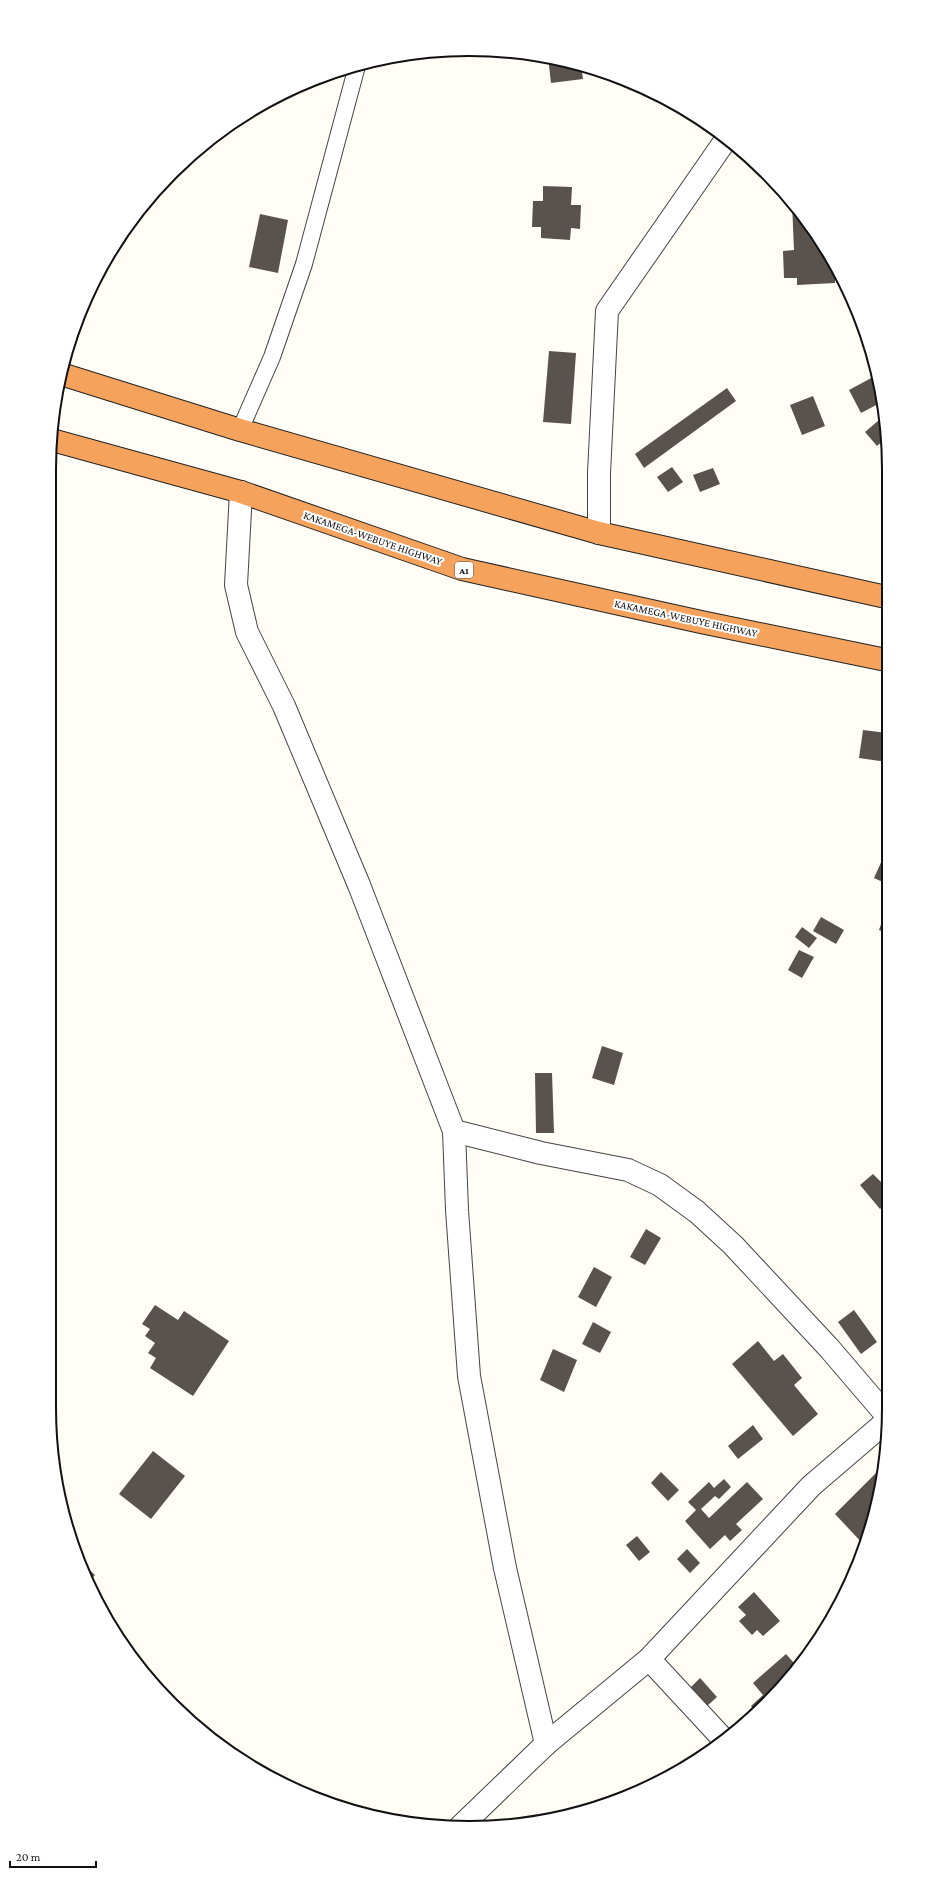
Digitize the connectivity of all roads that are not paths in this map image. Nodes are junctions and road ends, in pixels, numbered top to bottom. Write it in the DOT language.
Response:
graph roads {
  1 [pos="355,72"];
  2 [pos="723,144"];
  3 [pos="67,376"];
  4 [pos="240,430"];
  5 [pos="57,441"];
  6 [pos="241,492"];
  7 [pos="599,533"];
  8 [pos="882,596"];
  9 [pos="882,659"];
  10 [pos="454,1131"];
  11 [pos="882,1411"];
  12 [pos="881,1424"];
  13 [pos="649,1659"];
  14 [pos="720,1736"];
  15 [pos="546,1744"];
  16 [pos="465,1821"];
  1 -- 4 [label="lane"];
  2 -- 7 [label="street"];
  3 -- 4 [label="highway"];
  4 -- 7 [label="highway"];
  5 -- 6 [label="highway, KAKAMEGA-WEBUYE HIGHWAY / A1"];
  6 -- 9 [label="highway, KAKAMEGA-WEBUYE HIGHWAY / A1"];
  6 -- 10 [label="street"];
  7 -- 8 [label="highway"];
  10 -- 11 [label="street"];
  10 -- 15 [label="street"];
  12 -- 13 [label="street"];
  13 -- 14 [label="street"];
  13 -- 15 [label="street"];
  15 -- 16 [label="street"];
}
